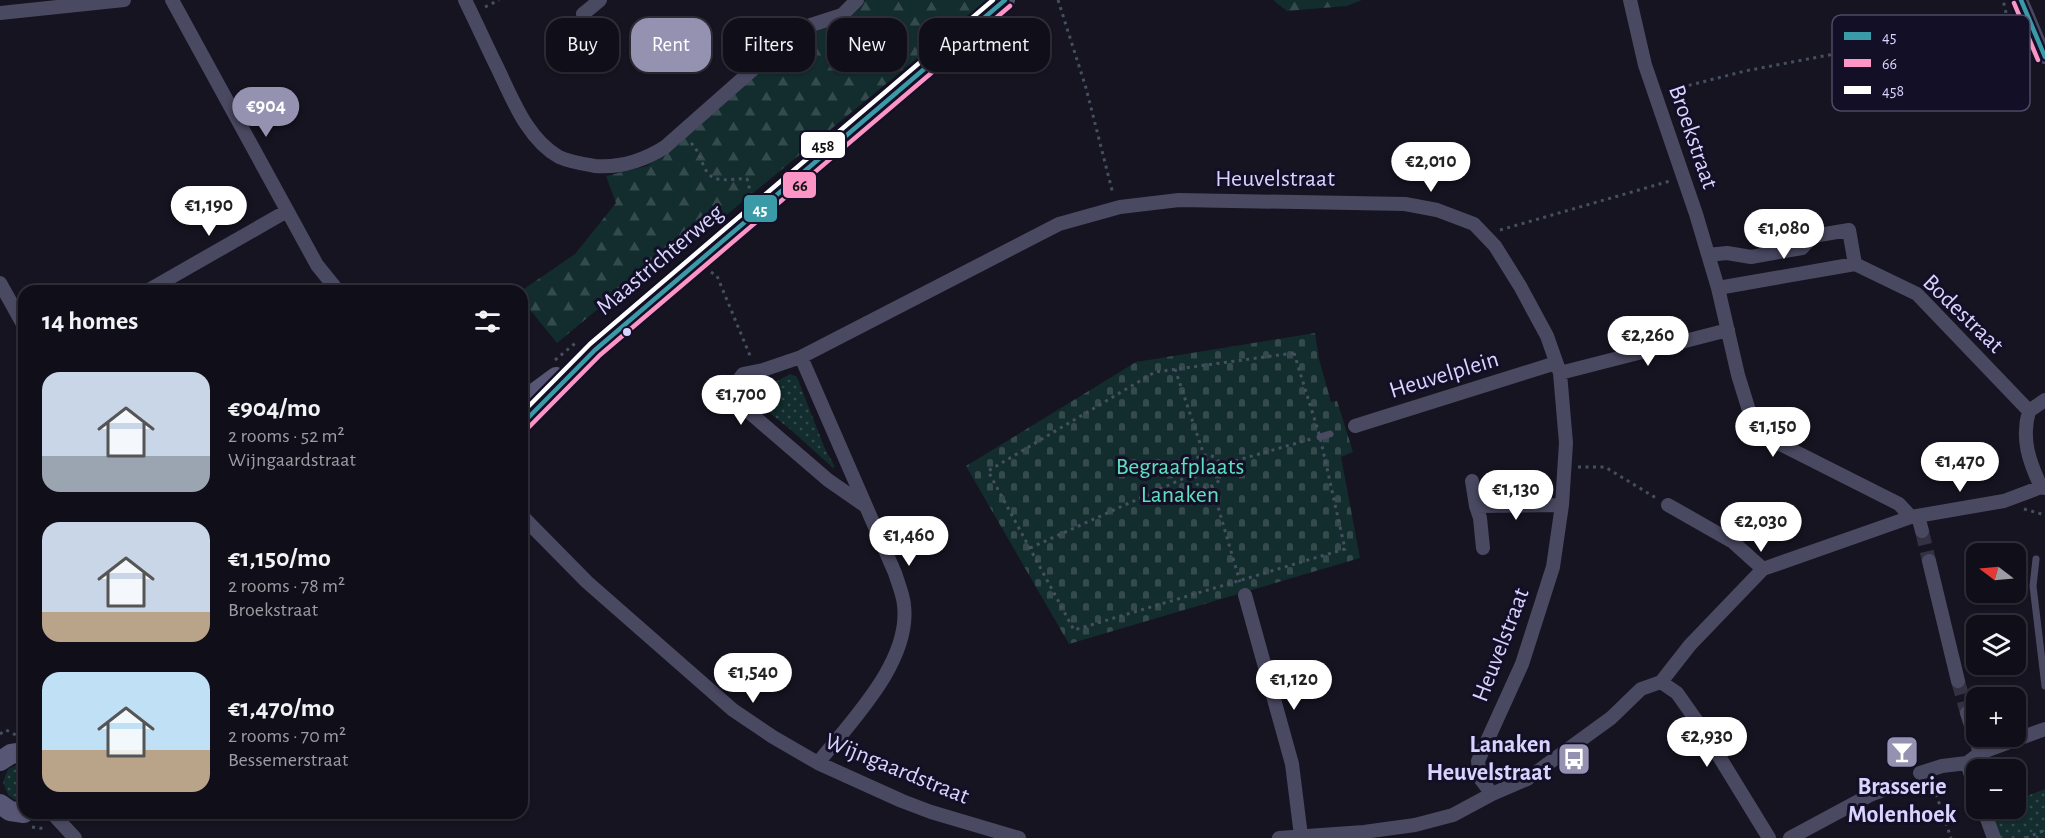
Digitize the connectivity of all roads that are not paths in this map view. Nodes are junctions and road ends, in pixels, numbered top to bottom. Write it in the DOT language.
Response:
graph roads {
  1 [pos="124,0"];
  2 [pos="172,0"];
  3 [pos="465,0"];
  4 [pos="600,0"];
  5 [pos="857,0"];
  6 [pos="1005,0"];
  7 [pos="1630,0"];
  8 [pos="2021,0"];
  9 [pos="0,13"];
  10 [pos="583,14"];
  11 [pos="2027,15"];
  12 [pos="2030,21"];
  13 [pos="2045,57"];
  14 [pos="287,211"];
  15 [pos="1708,255"];
  16 [pos="1856,264"];
  17 [pos="0,284"];
  18 [pos="158,285"];
  19 [pos="333,285"];
  20 [pos="1718,288"];
  21 [pos="18,316"];
  22 [pos="1728,330"];
  23 [pos="595,350"];
  24 [pos="801,357"];
  25 [pos="1558,368"];
  26 [pos="528,397"];
  27 [pos="2045,400"];
  28 [pos="2029,411"];
  29 [pos="528,418"];
  30 [pos="1350,427"];
  31 [pos="1330,434"];
  32 [pos="1320,437"];
  33 [pos="1472,481"];
  34 [pos="2043,487"];
  35 [pos="864,505"];
  36 [pos="1562,505"];
  37 [pos="1476,506"];
  38 [pos="1668,506"];
  39 [pos="1915,517"];
  40 [pos="528,522"];
  41 [pos="1922,531"];
  42 [pos="1483,548"];
  43 [pos="2036,559"];
  44 [pos="1929,561"];
  45 [pos="1763,569"];
  46 [pos="1245,595"];
  47 [pos="1958,681"];
  48 [pos="1662,682"];
  49 [pos="2045,686"];
  50 [pos="2045,729"];
  51 [pos="1978,747"];
  52 [pos="1980,753"];
  53 [pos="1972,759"];
  54 [pos="818,763"];
  55 [pos="1966,763"];
  56 [pos="1920,773"];
  57 [pos="1891,787"];
  58 [pos="1492,794"];
  59 [pos="1,807"];
  60 [pos="18,812"];
  61 [pos="58,819"];
  62 [pos="1987,819"];
  63 [pos="1301,836"];
  64 [pos="75,838"];
  65 [pos="1019,838"];
  66 [pos="1279,838"];
  67 [pos="1769,838"];
  68 [pos="1790,838"];
  69 [pos="1994,838"];
  1 -- 9 [label="street"];
  2 -- 14 [label="street"];
  3 -- 5 [label="street"];
  4 -- 10 [label="street"];
  6 -- 23 [label="main road, Maastrichterweg"];
  7 -- 15 [label="street, Broekstraat"];
  8 -- 11 [label="street"];
  12 -- 13 [label="street"];
  14 -- 18 [label="street"];
  14 -- 19 [label="street"];
  15 -- 16 [label="street"];
  15 -- 20 [label="street, Broekstraat"];
  16 -- 20 [label="street"];
  16 -- 28 [label="street, Bodestraat"];
  17 -- 21 [label="street"];
  20 -- 22 [label="street, Broekstraat"];
  22 -- 25 [label="street, Heuvelplein"];
  22 -- 39 [label="street, Broekstraat"];
  23 -- 26 [label="main road, Maastrichterweg"];
  23 -- 29 [label="main road, Maastrichterweg"];
  24 -- 25 [label="street, Heuvelstraat"];
  24 -- 35 [label="street"];
  24 -- 35 [label="street, Heuvelstraat"];
  25 -- 30 [label="street, Heuvelplein"];
  25 -- 36 [label="street, Heuvelstraat"];
  27 -- 28 [label="street"];
  28 -- 34 [label="street"];
  31 -- 32 [label="lane"];
  33 -- 37 [label="street"];
  34 -- 39 [label="street"];
  35 -- 54 [label="street"];
  36 -- 37 [label="street"];
  36 -- 58 [label="street, Heuvelstraat"];
  37 -- 42 [label="street"];
  38 -- 45 [label="street"];
  39 -- 41 [label="street"];
  39 -- 45 [label="street"];
  40 -- 54 [label="street, Wijngaardstraat"];
  43 -- 49 [label="lane"];
  44 -- 47 [label="street"];
  45 -- 48 [label="street"];
  46 -- 63 [label="street"];
  48 -- 58 [label="street"];
  48 -- 67 [label="street"];
  50 -- 52 [label="street"];
  51 -- 52 [label="street"];
  52 -- 53 [label="street"];
  54 -- 65 [label="street, Wijngaardstraat"];
  55 -- 56 [label="street"];
  57 -- 68 [label="street"];
  58 -- 63 [label="street"];
  59 -- 60 [label="main road"];
  61 -- 64 [label="street"];
  62 -- 69 [label="street"];
  63 -- 66 [label="street"];
}
